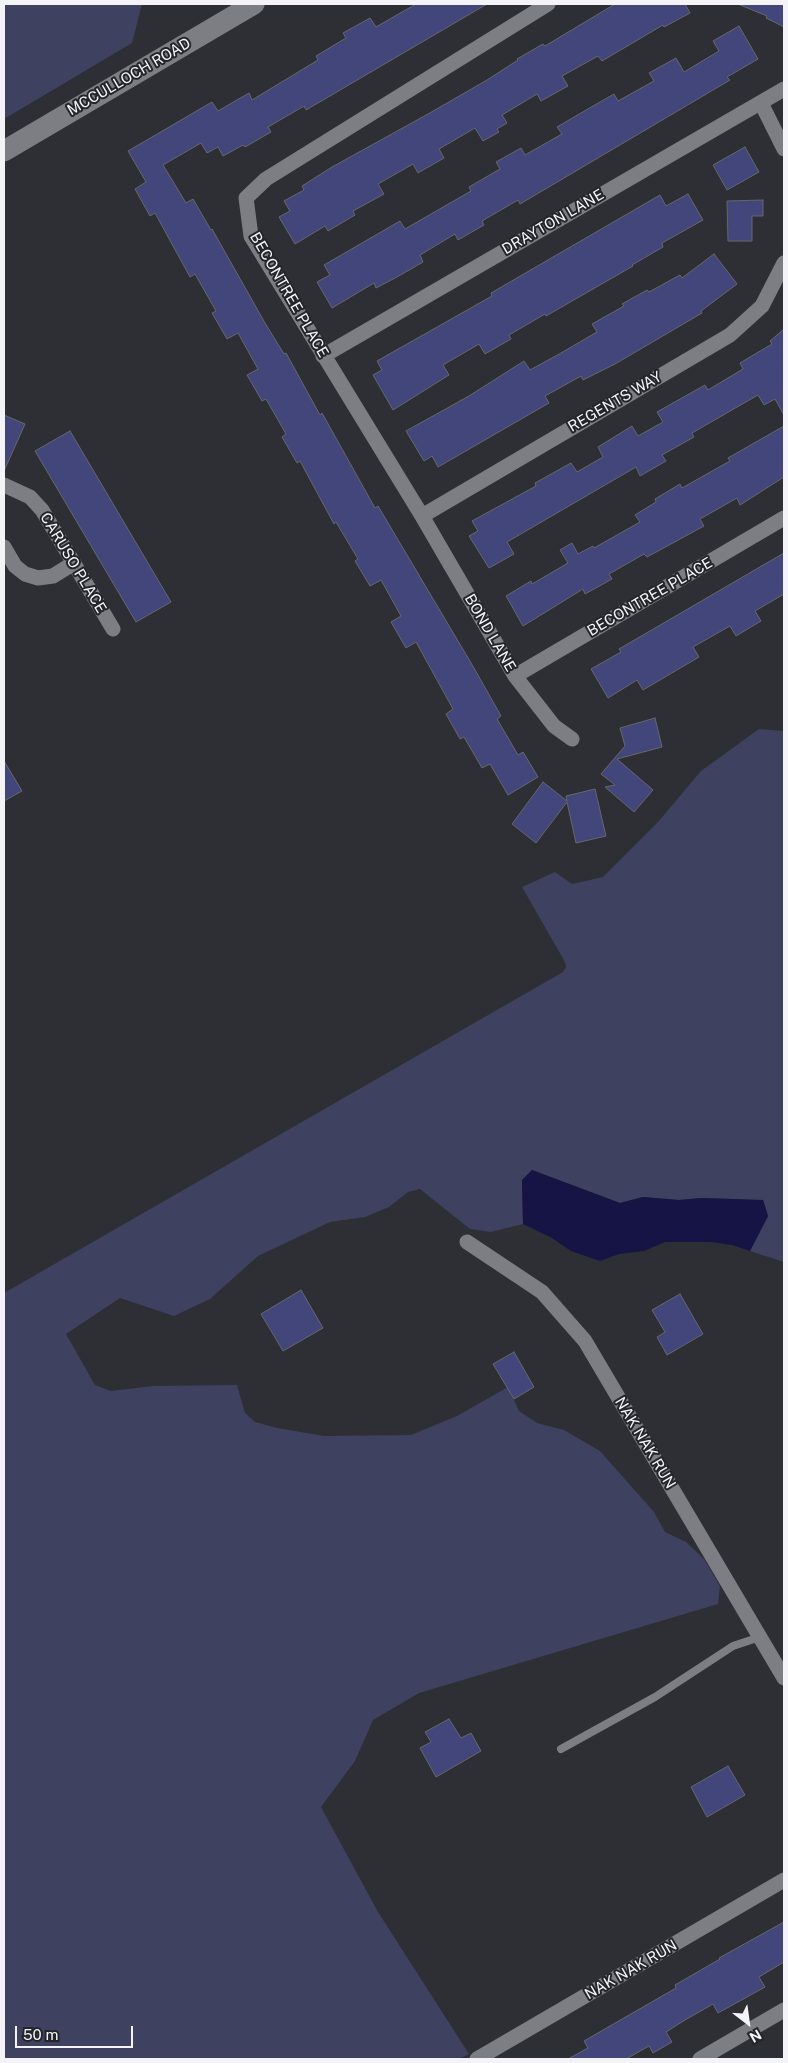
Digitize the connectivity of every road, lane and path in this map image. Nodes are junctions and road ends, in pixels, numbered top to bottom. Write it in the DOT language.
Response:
graph roads {
  1 [pos="254,4"];
  2 [pos="548,4"];
  3 [pos="784,89"];
  4 [pos="762,103"];
  5 [pos="784,149"];
  6 [pos="4,151"];
  7 [pos="784,263"];
  8 [pos="323,356"];
  9 [pos="4,485"];
  10 [pos="422,516"];
  11 [pos="784,518"];
  12 [pos="4,547"];
  13 [pos="74,563"];
  14 [pos="113,629"];
  15 [pos="515,676"];
  16 [pos="572,739"];
  17 [pos="467,1242"];
  18 [pos="760,1637"];
  19 [pos="784,1678"];
  20 [pos="561,1749"];
  21 [pos="784,1880"];
  22 [pos="784,2010"];
  23 [pos="477,2059"];
  24 [pos="700,2059"];
  1 -- 6 [label="main road, MCCULLOCH ROAD"];
  2 -- 8 [label="street, BECONTREE PLACE"];
  3 -- 4 [label="street, DRAYTON LANE"];
  4 -- 5 [label="street"];
  4 -- 8 [label="street, DRAYTON LANE"];
  7 -- 10 [label="street, REGENTS WAY"];
  8 -- 10 [label="street, BECONTREE PLACE"];
  9 -- 13 [label="street, CARUSO PLACE"];
  10 -- 15 [label="street, BOND LANE"];
  11 -- 15 [label="street, BECONTREE PLACE"];
  12 -- 13 [label="street"];
  13 -- 14 [label="street, CARUSO PLACE"];
  15 -- 16 [label="street, BOND LANE"];
  17 -- 18 [label="street, NAK NAK RUN"];
  18 -- 19 [label="street, NAK NAK RUN"];
  18 -- 20 [label="lane"];
  21 -- 23 [label="street, NAK NAK RUN"];
  22 -- 24 [label="street"];
}
